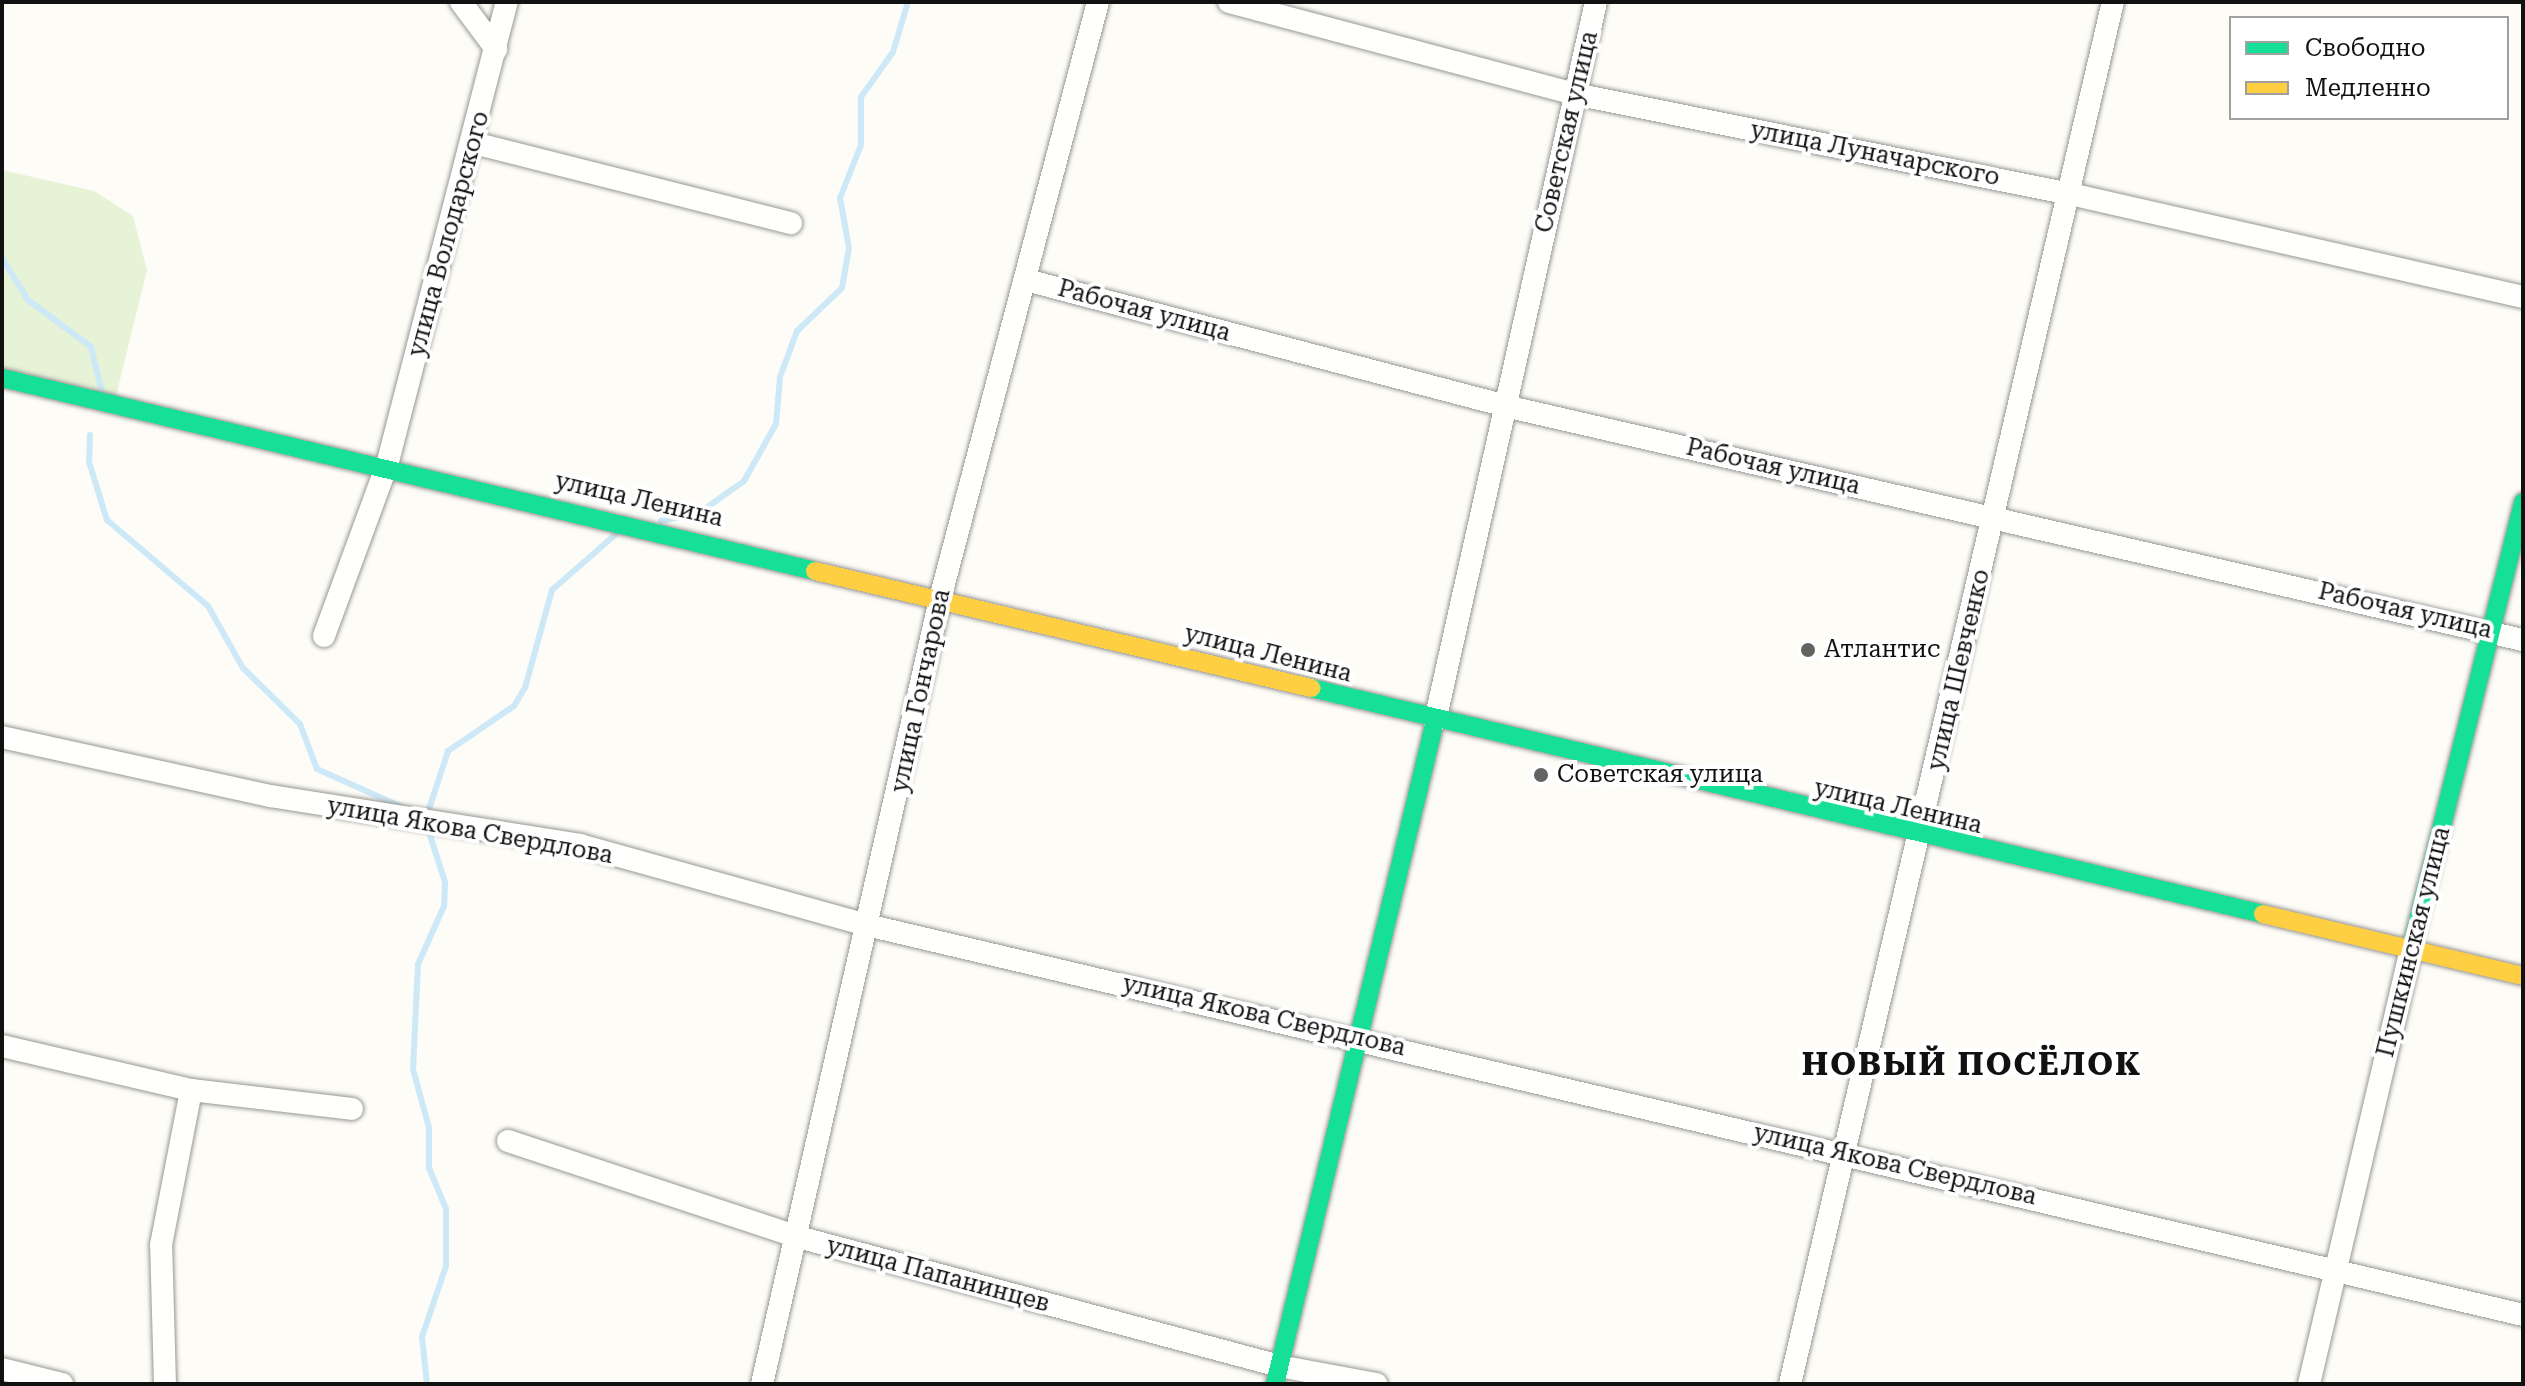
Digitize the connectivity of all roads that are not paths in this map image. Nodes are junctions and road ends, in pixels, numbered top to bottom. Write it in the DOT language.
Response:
graph roads {
  1 [pos="461,2"];
  2 [pos="507,2"];
  3 [pos="1098,2"];
  4 [pos="1229,2"];
  5 [pos="1596,2"];
  6 [pos="2113,2"];
  7 [pos="496,49"];
  8 [pos="1575,94"];
  9 [pos="474,143"];
  10 [pos="2070,194"];
  11 [pos="791,223"];
  12 [pos="1026,280"];
  13 [pos="2523,297"];
  14 [pos="2,378"];
  15 [pos="1505,406"];
  16 [pos="387,465"];
  17 [pos="2523,502"];
  18 [pos="1995,516"];
  19 [pos="941,595"];
  20 [pos="2492,631"];
  21 [pos="324,636"];
  22 [pos="2523,640"];
  23 [pos="1435,721"];
  24 [pos="2,737"];
  25 [pos="1921,838"];
  26 [pos="871,926"];
  27 [pos="2411,949"];
  28 [pos="2523,976"];
  29 [pos="1357,1037"];
  30 [pos="2,1046"];
  31 [pos="191,1090"];
  32 [pos="352,1109"];
  33 [pos="508,1141"];
  34 [pos="1847,1153"];
  35 [pos="798,1237"];
  36 [pos="2335,1270"];
  37 [pos="2523,1315"];
  38 [pos="2,1369"];
  39 [pos="1277,1375"];
  40 [pos="62,1384"];
  41 [pos="165,1384"];
  42 [pos="762,1384"];
  43 [pos="1376,1384"];
  44 [pos="1790,1384"];
  45 [pos="2309,1384"];
  1 -- 7 [label="street"];
  2 -- 7 [label="street, улица Володарского"];
  3 -- 12 [label="street, улица Гончарова"];
  4 -- 8 [label="street, улица Луначарского"];
  5 -- 8 [label="street, Советская улица"];
  6 -- 10 [label="street, улица Шевченко"];
  7 -- 9 [label="street, улица Володарского"];
  8 -- 10 [label="street, улица Луначарского"];
  8 -- 15 [label="street, Советская улица"];
  9 -- 11 [label="street"];
  9 -- 16 [label="street, улица Володарского"];
  10 -- 13 [label="street, улица Луначарского"];
  10 -- 18 [label="street, улица Шевченко"];
  12 -- 15 [label="street, Рабочая улица"];
  12 -- 19 [label="street, улица Гончарова"];
  14 -- 16 [label="main road, улица Ленина"];
  15 -- 18 [label="street, Рабочая улица"];
  15 -- 23 [label="street, Советская улица"];
  16 -- 19 [label="main road, улица Ленина"];
  16 -- 21 [label="street, улица Володарского"];
  17 -- 20 [label="main road, Пушкинская улица"];
  18 -- 20 [label="street, Рабочая улица"];
  18 -- 25 [label="street, улица Шевченко"];
  19 -- 23 [label="main road, улица Ленина"];
  19 -- 26 [label="street, улица Гончарова"];
  20 -- 22 [label="street, Рабочая улица"];
  20 -- 27 [label="main road, Пушкинская улица"];
  23 -- 25 [label="main road, улица Ленина"];
  23 -- 29 [label="main road, Советская улица"];
  24 -- 26 [label="street, улица Якова Свердлова"];
  25 -- 27 [label="main road, улица Ленина"];
  25 -- 34 [label="street, улица Шевченко"];
  26 -- 29 [label="street, улица Якова Свердлова"];
  26 -- 35 [label="street, улица Гончарова"];
  27 -- 28 [label="main road, улица Ленина"];
  27 -- 36 [label="street, Пушкинская улица"];
  29 -- 34 [label="street, улица Якова Свердлова"];
  29 -- 39 [label="main road, Советская улица"];
  30 -- 31 [label="street"];
  31 -- 32 [label="street"];
  31 -- 41 [label="street"];
  33 -- 35 [label="street, улица Папанинцев"];
  34 -- 36 [label="street, улица Якова Свердлова"];
  34 -- 44 [label="street, улица Шевченко"];
  35 -- 39 [label="street, улица Папанинцев"];
  35 -- 42 [label="street, улица Гончарова"];
  36 -- 37 [label="street, улица Якова Свердлова"];
  36 -- 45 [label="street, Пушкинская улица"];
  38 -- 40 [label="street"];
  39 -- 43 [label="street, улица Папанинцев"];
}
